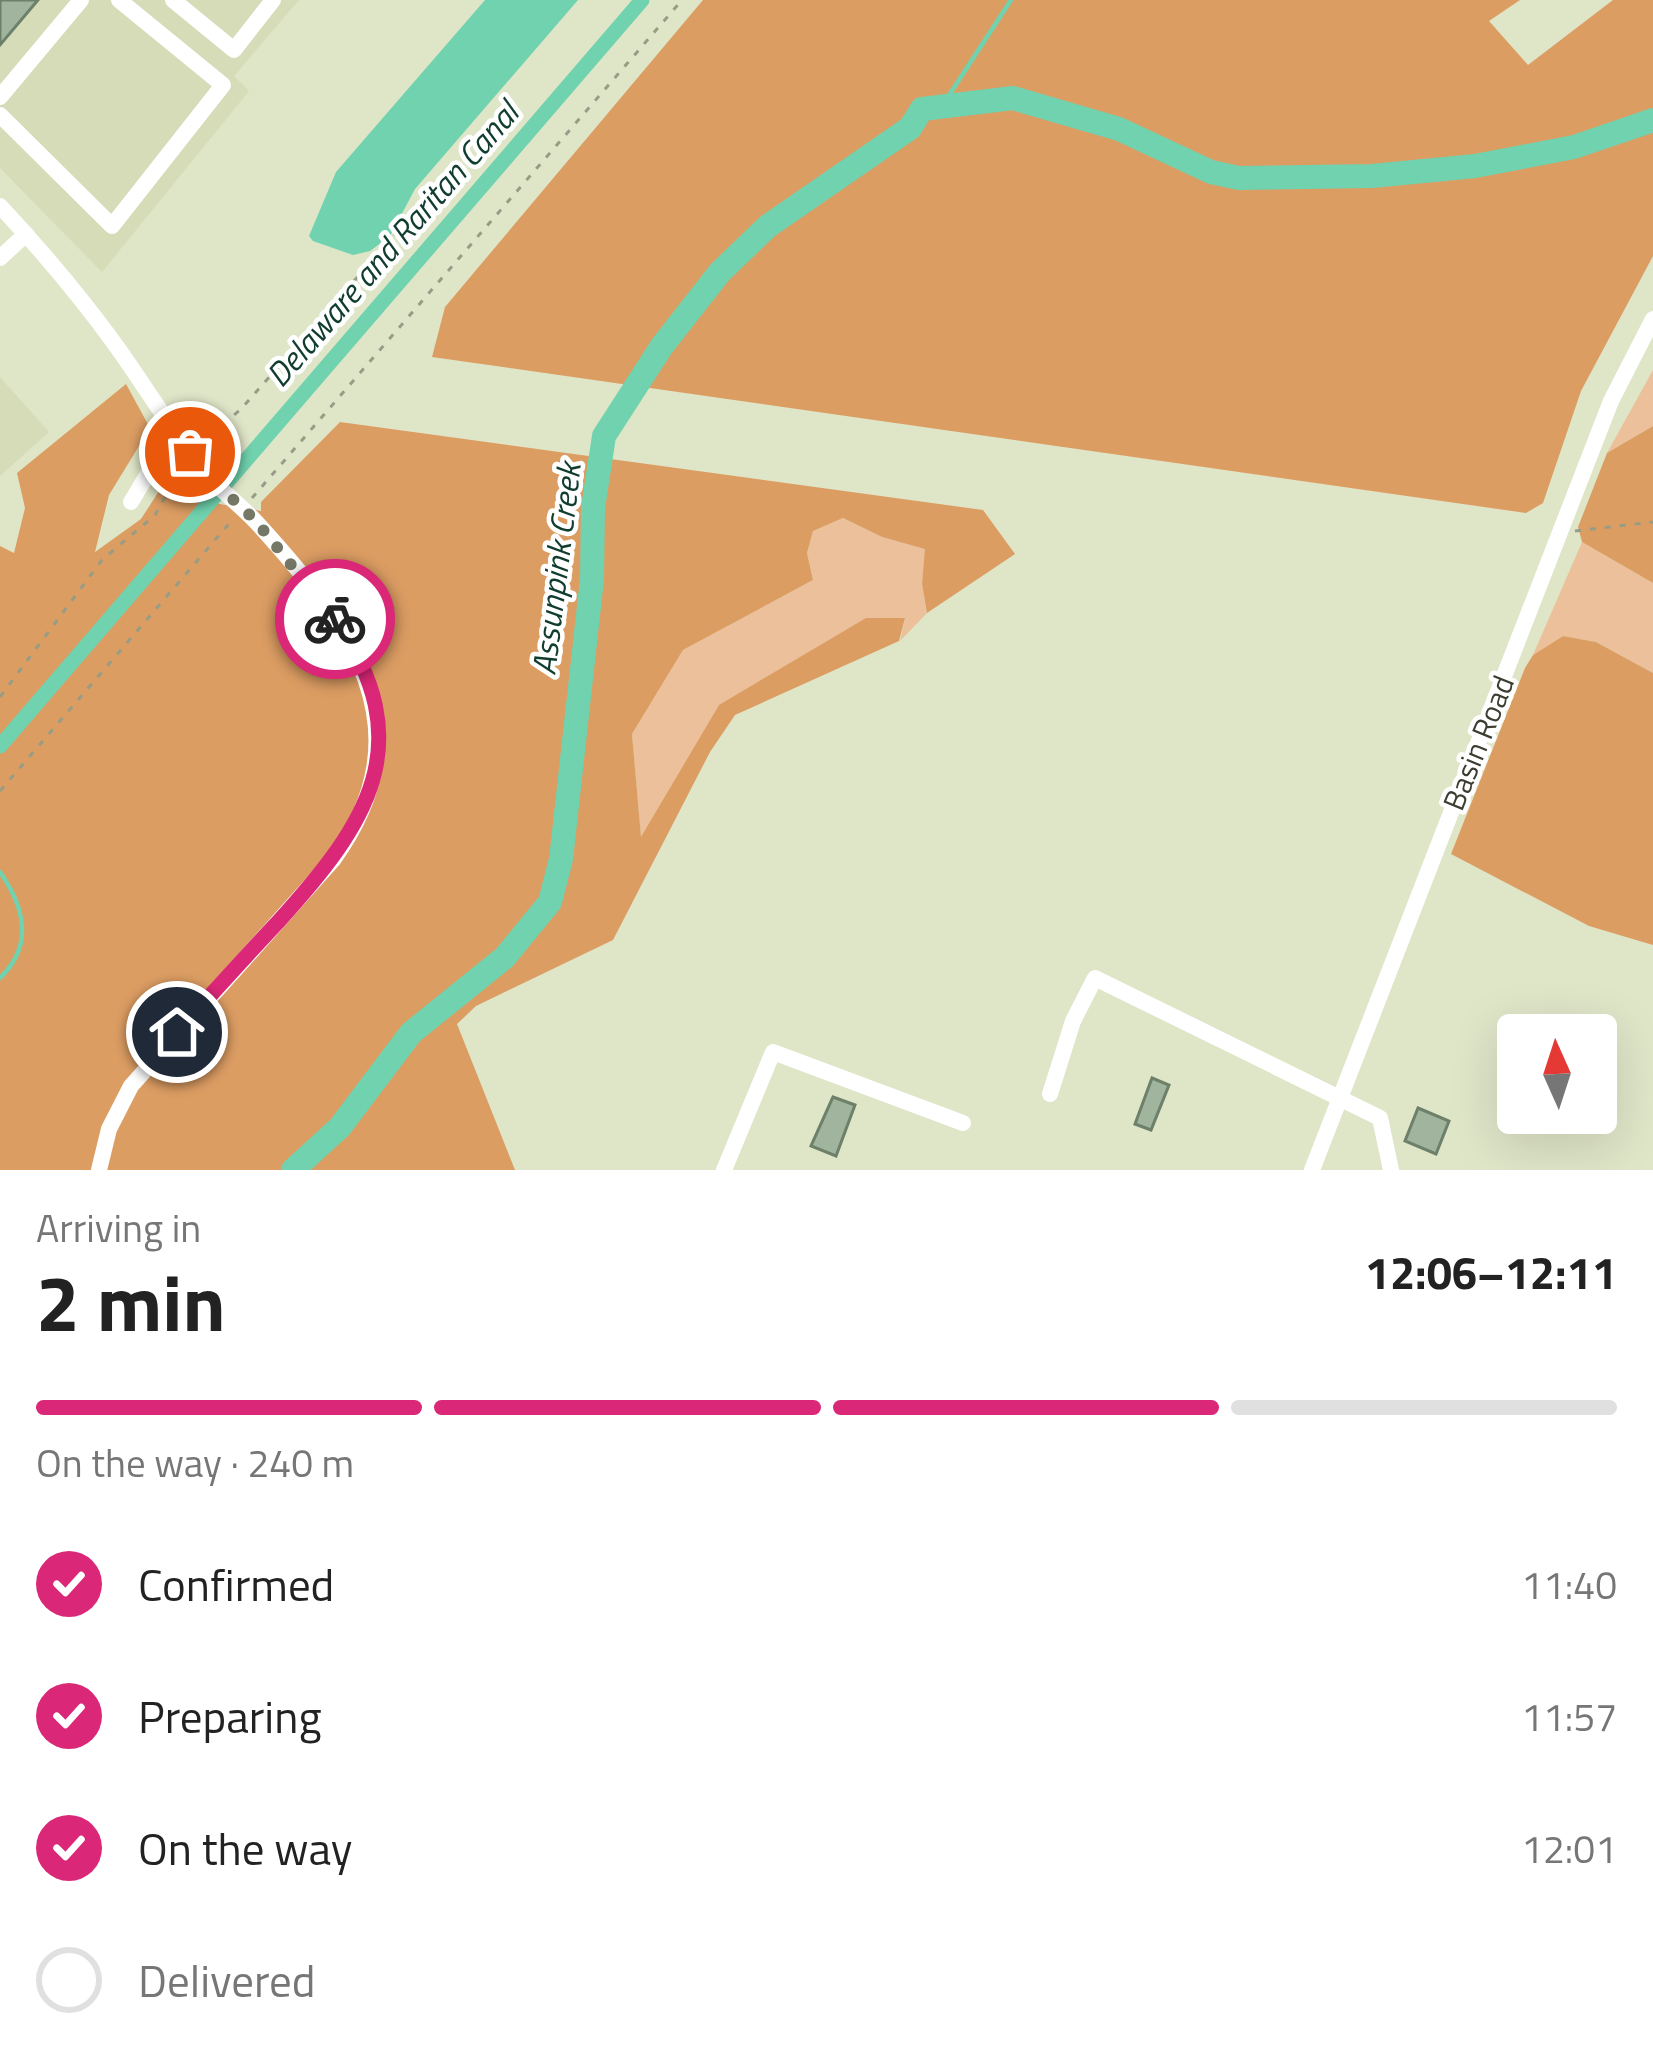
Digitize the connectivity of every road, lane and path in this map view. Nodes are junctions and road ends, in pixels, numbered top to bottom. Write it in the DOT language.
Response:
graph roads {
  1 [pos="81,0"];
  2 [pos="119,0"];
  3 [pos="173,0"];
  4 [pos="273,0"];
  5 [pos="682,0"];
  6 [pos="207,28"];
  7 [pos="186,55"];
  8 [pos="0,97"];
  9 [pos="0,115"];
  10 [pos="445,178"];
  11 [pos="0,206"];
  12 [pos="26,234"];
  13 [pos="0,258"];
  14 [pos="1653,320"];
  15 [pos="174,430"];
  16 [pos="190,452"];
  17 [pos="131,502"];
  18 [pos="235,503"];
  19 [pos="1653,522"];
  20 [pos="1561,532"];
  21 [pos="0,697"];
  22 [pos="0,791"];
  23 [pos="1050,1094"];
  24 [pos="1339,1099"];
  25 [pos="963,1123"];
  26 [pos="99,1170"];
  27 [pos="724,1170"];
  28 [pos="1312,1170"];
  29 [pos="1391,1170"];
  1 -- 8 [label="street"];
  2 -- 7 [label="street"];
  3 -- 6 [label="street"];
  4 -- 6 [label="street"];
  5 -- 18 [label="path"];
  6 -- 7 [label="street"];
  7 -- 9 [label="street"];
  10 -- 16 [label="path"];
  11 -- 12 [label="street"];
  12 -- 13 [label="street"];
  12 -- 15 [label="street"];
  14 -- 20 [label="street, Basin Road"];
  15 -- 16 [label="street"];
  15 -- 17 [label="street"];
  16 -- 18 [label="street"];
  16 -- 21 [label="path"];
  18 -- 22 [label="path"];
  18 -- 26 [label="street"];
  19 -- 20 [label="path"];
  20 -- 24 [label="street, Basin Road"];
  23 -- 24 [label="street"];
  24 -- 28 [label="street, Basin Road"];
  24 -- 29 [label="street"];
  25 -- 27 [label="street"];
}
